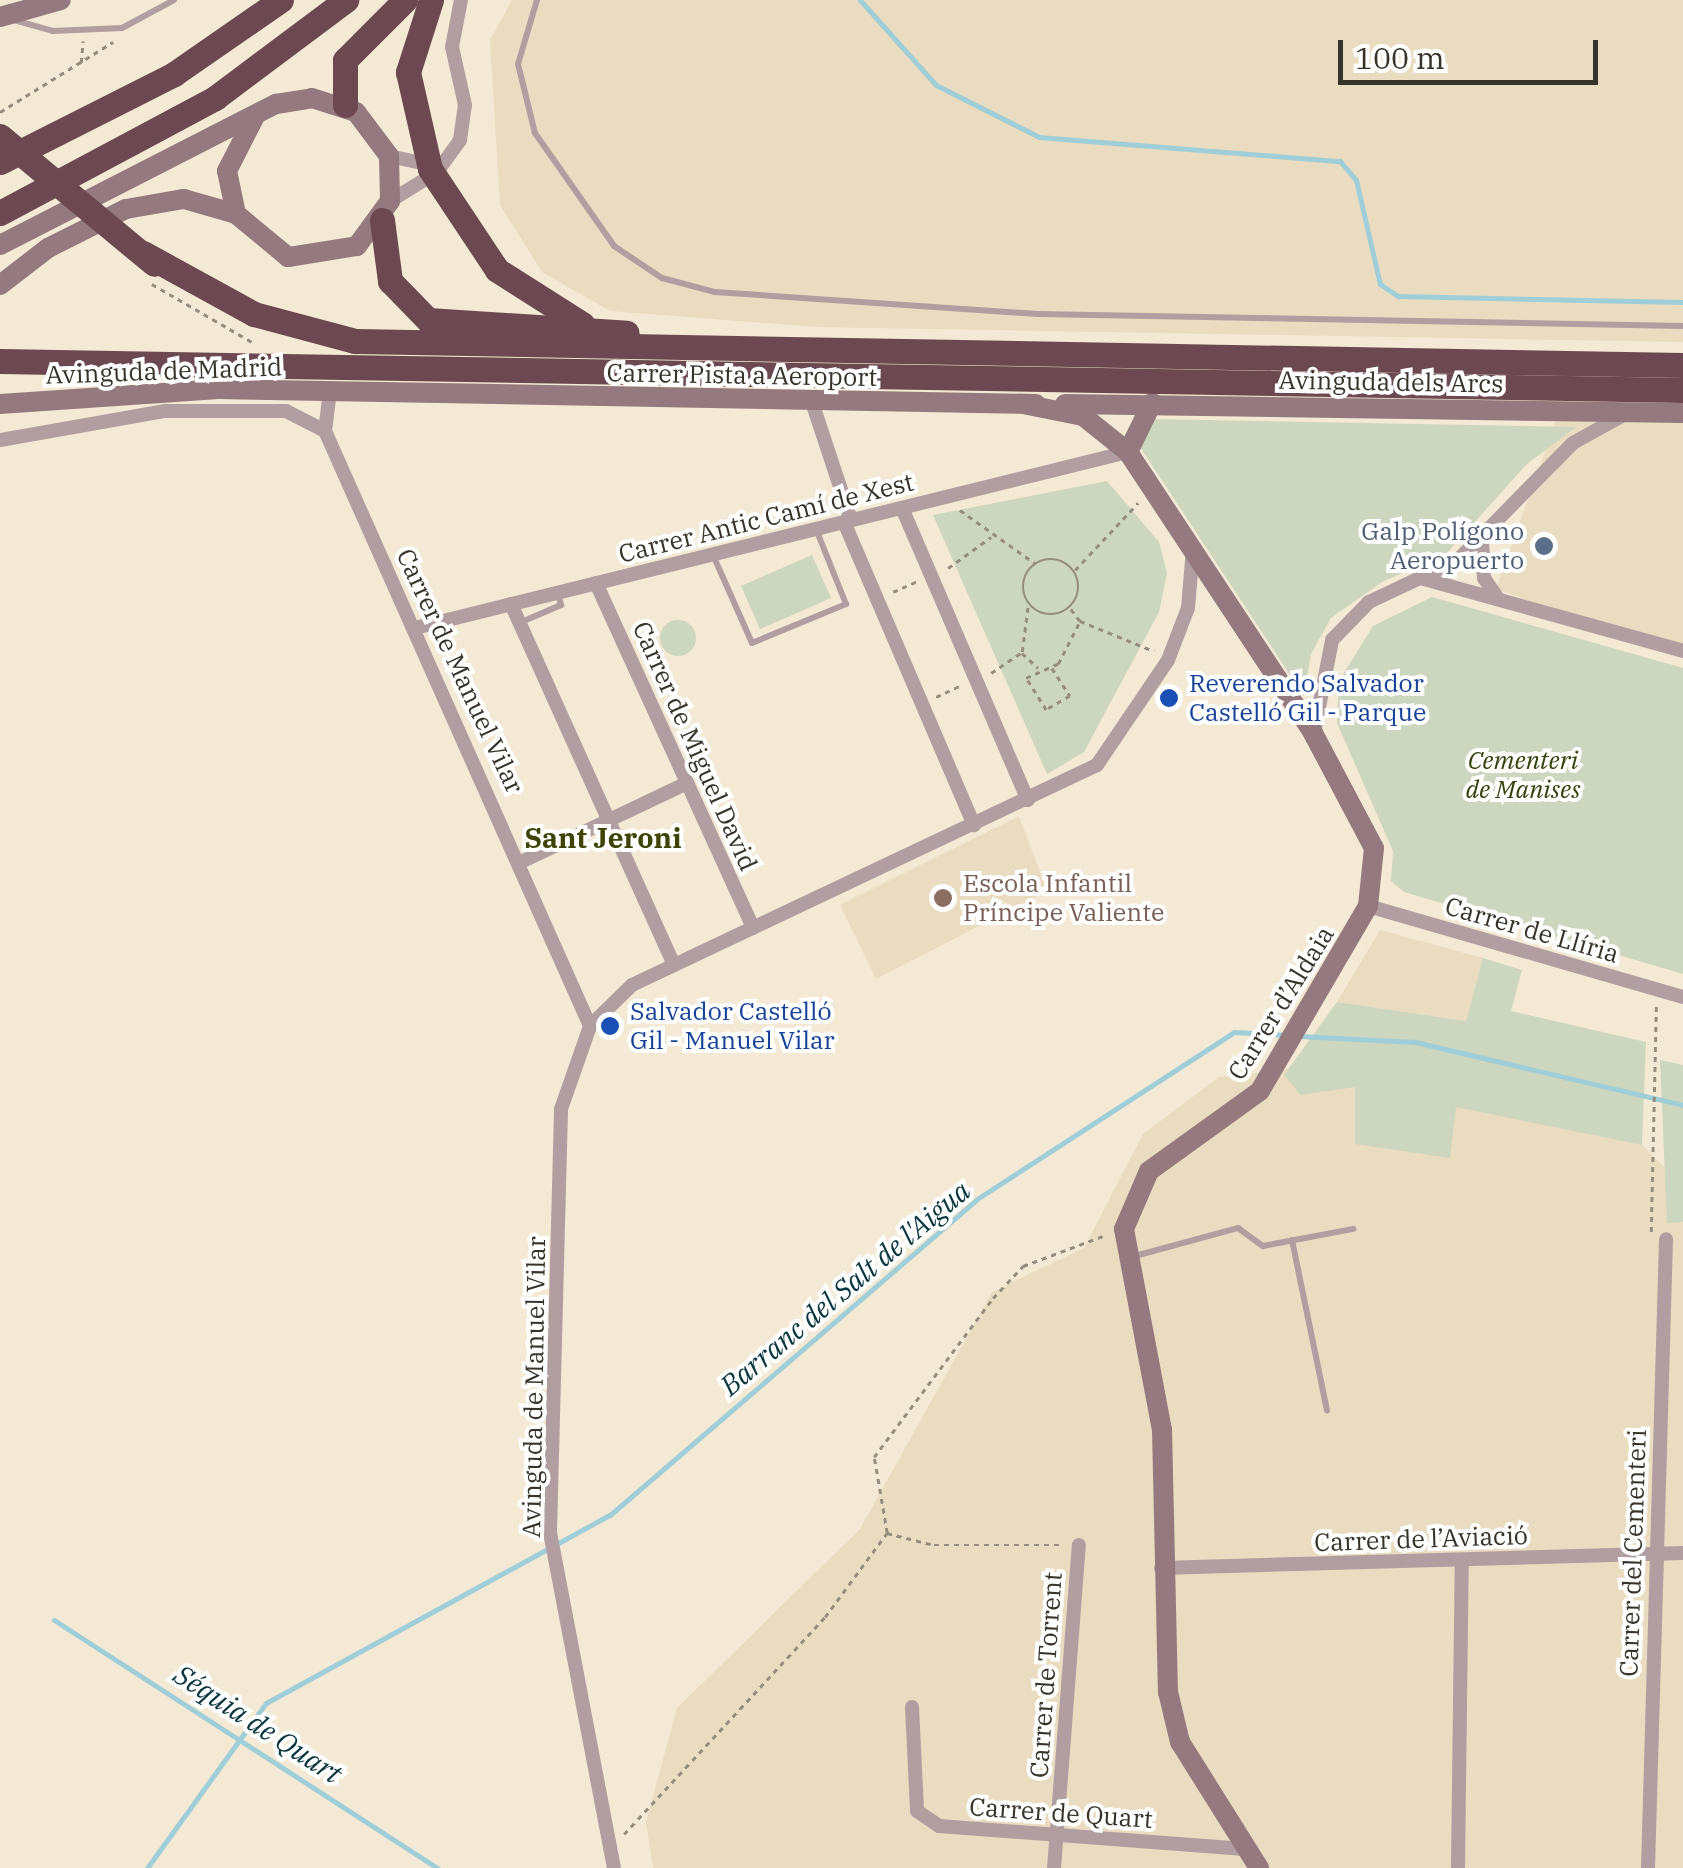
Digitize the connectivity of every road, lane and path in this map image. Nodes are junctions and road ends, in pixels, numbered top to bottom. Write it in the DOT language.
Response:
graph roads {
  1 [pos="60,0"];
  2 [pos="174,0"];
  3 [pos="281,0"];
  4 [pos="346,0"];
  5 [pos="406,0"];
  6 [pos="430,0"];
  7 [pos="462,0"];
  8 [pos="537,0"];
  9 [pos="1,17"];
  10 [pos="122,28"];
  11 [pos="345,106"];
  12 [pos="0,112"];
  13 [pos="254,118"];
  14 [pos="0,136"];
  15 [pos="390,156"];
  16 [pos="0,162"];
  17 [pos="446,162"];
  18 [pos="386,210"];
  19 [pos="0,213"];
  20 [pos="236,214"];
  21 [pos="0,245"];
  22 [pos="142,253"];
  23 [pos="149,282"];
  24 [pos="0,285"];
  25 [pos="1683,326"];
  26 [pos="601,332"];
  27 [pos="257,344"];
  28 [pos="1101,354"];
  29 [pos="0,361"];
  30 [pos="1683,365"];
  31 [pos="545,367"];
  32 [pos="1683,390"];
  33 [pos="330,391"];
  34 [pos="812,402"];
  35 [pos="1152,403"];
  36 [pos="0,404"];
  37 [pos="1023,404"];
  38 [pos="1628,412"];
  39 [pos="1683,413"];
  40 [pos="325,431"];
  41 [pos="0,440"];
  42 [pos="1128,452"];
  43 [pos="1154,489"];
  44 [pos="953,496"];
  45 [pos="902,508"];
  46 [pos="848,521"];
  47 [pos="816,529"];
  48 [pos="1482,541"];
  49 [pos="1193,548"];
  50 [pos="713,554"];
  51 [pos="1036,564"];
  52 [pos="1074,572"];
  53 [pos="1424,579"];
  54 [pos="596,583"];
  55 [pos="558,592"];
  56 [pos="1498,600"];
  57 [pos="511,604"];
  58 [pos="1029,604"];
  59 [pos="1070,608"];
  60 [pos="1080,621"];
  61 [pos="519,623"];
  62 [pos="415,628"];
  63 [pos="1683,651"];
  64 [pos="1022,652"];
  65 [pos="1168,660"];
  66 [pos="1052,668"];
  67 [pos="1039,670"];
  68 [pos="976,680"];
  69 [pos="922,702"];
  70 [pos="1314,733"];
  71 [pos="687,783"];
  72 [pos="1028,800"];
  73 [pos="608,820"];
  74 [pos="974,825"];
  75 [pos="523,861"];
  76 [pos="1368,906"];
  77 [pos="753,928"];
  78 [pos="674,965"];
  79 [pos="1656,989"];
  80 [pos="1683,997"];
  81 [pos="590,1026"];
  82 [pos="1124,1229"];
  83 [pos="1352,1229"];
  84 [pos="1651,1229"];
  85 [pos="1666,1238"];
  86 [pos="1292,1240"];
  87 [pos="1124,1258"];
  88 [pos="1327,1410"];
  89 [pos="887,1533"];
  90 [pos="1079,1544"];
  91 [pos="1683,1553"];
  92 [pos="1654,1554"];
  93 [pos="1462,1561"];
  94 [pos="1161,1568"];
  95 [pos="912,1708"];
  96 [pos="1056,1836"];
  97 [pos="608,1843"];
  98 [pos="1248,1849"];
  99 [pos="614,1868"];
  100 [pos="1054,1868"];
  101 [pos="1259,1868"];
  102 [pos="1458,1868"];
  103 [pos="1648,1868"];
  1 -- 9 [label="street"];
  2 -- 10 [label="lane"];
  3 -- 16 [label="highway"];
  4 -- 19 [label="highway"];
  5 -- 11 [label="highway"];
  6 -- 26 [label="highway"];
  7 -- 17 [label="street"];
  8 -- 25 [label="lane"];
  9 -- 10 [label="lane"];
  10 -- 12 [label="path"];
  11 -- 13 [label="street"];
  11 -- 15 [label="street"];
  13 -- 20 [label="street"];
  13 -- 21 [label="street"];
  14 -- 22 [label="highway"];
  15 -- 17 [label="street"];
  15 -- 18 [label="street"];
  17 -- 18 [label="street"];
  18 -- 20 [label="street"];
  18 -- 26 [label="highway"];
  20 -- 24 [label="street"];
  22 -- 28 [label="highway"];
  22 -- 31 [label="highway"];
  23 -- 27 [label="path"];
  26 -- 28 [label="highway"];
  28 -- 30 [label="highway"];
  29 -- 31 [label="highway"];
  31 -- 32 [label="highway"];
  33 -- 34 [label="street, Carrer Pista a Aeroport"];
  33 -- 36 [label="street, Avinguda de Madrid"];
  33 -- 40 [label="street"];
  34 -- 37 [label="street, Carrer Pista a Aeroport"];
  34 -- 46 [label="street"];
  35 -- 37 [label="street, Carrer Pista a Aeroport"];
  35 -- 38 [label="street, Avinguda dels Arcs"];
  35 -- 42 [label="street"];
  37 -- 42 [label="street, Carrer d’Aldaia"];
  38 -- 39 [label="street, Avinguda dels Arcs"];
  38 -- 48 [label="street, Avinguda dels Arcs"];
  40 -- 41 [label="street, Avinguda de Madrid"];
  40 -- 62 [label="street, Carrer de Manuel Vilar"];
  42 -- 43 [label="street, Carrer d’Aldaia"];
  42 -- 44 [label="street, Carrer Antic Camí de Xest"];
  43 -- 49 [label="street, Carrer d’Aldaia"];
  43 -- 52 [label="path"];
  44 -- 45 [label="street, Carrer Antic Camí de Xest"];
  44 -- 51 [label="path"];
  45 -- 46 [label="street, Carrer Antic Camí de Xest"];
  45 -- 68 [label="street"];
  46 -- 47 [label="street, Carrer Antic Camí de Xest"];
  46 -- 69 [label="street"];
  47 -- 50 [label="street, Carrer Antic Camí de Xest"];
  47 -- 50 [label="lane"];
  48 -- 53 [label="street, Avinguda dels Arcs"];
  48 -- 56 [label="street"];
  49 -- 65 [label="street"];
  49 -- 70 [label="street, Carrer d’Aldaia"];
  50 -- 54 [label="street, Carrer Antic Camí de Xest"];
  51 -- 52 [label="path"];
  51 -- 58 [label="path"];
  52 -- 59 [label="path"];
  53 -- 56 [label="street"];
  53 -- 70 [label="street, Avinguda dels Arcs"];
  54 -- 55 [label="street, Carrer Antic Camí de Xest"];
  54 -- 71 [label="street, Carrer de Miguel David"];
  55 -- 57 [label="street, Carrer Antic Camí de Xest"];
  55 -- 61 [label="lane"];
  56 -- 63 [label="street"];
  57 -- 61 [label="street"];
  57 -- 62 [label="street, Carrer Antic Camí de Xest"];
  58 -- 59 [label="path"];
  58 -- 64 [label="path"];
  59 -- 60 [label="path"];
  60 -- 65 [label="path"];
  60 -- 66 [label="path"];
  61 -- 73 [label="street"];
  62 -- 75 [label="street, Carrer de Manuel Vilar"];
  64 -- 67 [label="path"];
  64 -- 68 [label="path"];
  65 -- 72 [label="street"];
  66 -- 67 [label="path"];
  66 -- 67 [label="path"];
  68 -- 69 [label="path"];
  68 -- 72 [label="street"];
  69 -- 74 [label="street"];
  70 -- 76 [label="street, Carrer d’Aldaia"];
  71 -- 73 [label="street"];
  71 -- 77 [label="street, Carrer de Miguel David"];
  72 -- 74 [label="street"];
  73 -- 75 [label="street"];
  73 -- 78 [label="street"];
  74 -- 77 [label="street"];
  75 -- 81 [label="street, Carrer de Manuel Vilar"];
  76 -- 79 [label="street, Carrer de Llíria"];
  76 -- 82 [label="street, Carrer d’Aldaia"];
  77 -- 78 [label="street"];
  78 -- 81 [label="street"];
  79 -- 80 [label="street, Carrer de Llíria"];
  79 -- 84 [label="path"];
  81 -- 97 [label="street, Avinguda de Manuel Vilar"];
  82 -- 87 [label="street, Carrer d’Aldaia"];
  82 -- 89 [label="path"];
  83 -- 86 [label="lane"];
  85 -- 92 [label="street, Carrer del Cementeri"];
  86 -- 87 [label="lane"];
  86 -- 88 [label="lane"];
  87 -- 94 [label="street, Carrer d’Aldaia"];
  89 -- 90 [label="path"];
  89 -- 97 [label="path"];
  90 -- 96 [label="street, Carrer de Torrent"];
  91 -- 92 [label="street, Carrer de l’Aviació"];
  92 -- 93 [label="street, Carrer de l’Aviació"];
  92 -- 103 [label="street, Carrer del Cementeri"];
  93 -- 94 [label="street, Carrer de l’Aviació"];
  93 -- 102 [label="street"];
  94 -- 98 [label="street, Carrer d’Aldaia"];
  95 -- 96 [label="street, Carrer de Quart"];
  96 -- 98 [label="street, Carrer de Quart"];
  96 -- 100 [label="street, Carrer de Torrent"];
  97 -- 99 [label="street, Avinguda de Manuel Vilar"];
  98 -- 101 [label="street, Carrer d’Aldaia"];
}
